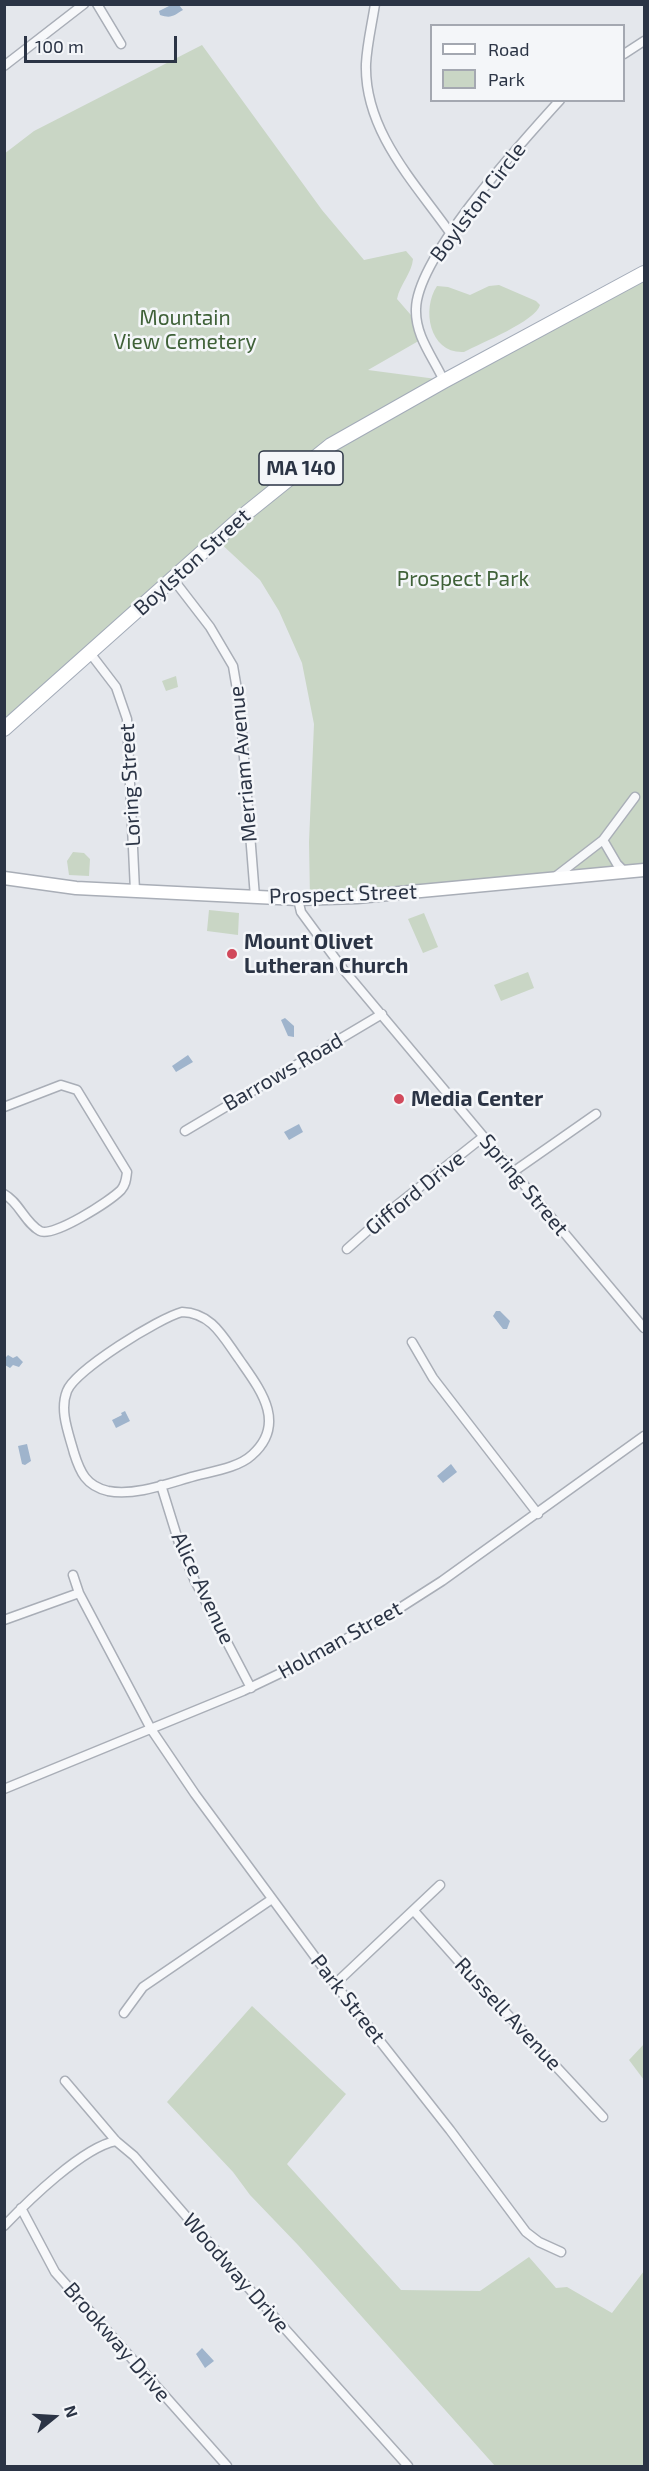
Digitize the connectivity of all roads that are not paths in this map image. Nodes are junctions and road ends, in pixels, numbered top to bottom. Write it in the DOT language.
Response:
graph roads {
  1 [pos="84,4"];
  2 [pos="97,4"];
  3 [pos="375,4"];
  4 [pos="645,41"];
  5 [pos="121,44"];
  6 [pos="625,53"];
  7 [pos="4,66"];
  8 [pos="558,102"];
  9 [pos="451,234"];
  10 [pos="645,273"];
  11 [pos="444,381"];
  12 [pos="173,579"];
  13 [pos="90,653"];
  14 [pos="4,729"];
  15 [pos="634,797"];
  16 [pos="603,840"];
  17 [pos="645,870"];
  18 [pos="625,872"];
  19 [pos="4,878"];
  20 [pos="552,879"];
  21 [pos="135,891"];
  22 [pos="255,897"];
  23 [pos="298,899"];
  24 [pos="382,1014"];
  25 [pos="4,1107"];
  26 [pos="596,1114"];
  27 [pos="185,1131"];
  28 [pos="483,1137"];
  29 [pos="513,1172"];
  30 [pos="4,1194"];
  31 [pos="347,1249"];
  32 [pos="645,1328"];
  33 [pos="412,1342"];
  34 [pos="645,1436"];
  35 [pos="161,1485"];
  36 [pos="538,1514"];
  37 [pos="73,1575"];
  38 [pos="79,1593"];
  39 [pos="4,1620"];
  40 [pos="250,1688"];
  41 [pos="151,1729"];
  42 [pos="4,1778"];
  43 [pos="6,1788"];
  44 [pos="440,1885"];
  45 [pos="272,1899"];
  46 [pos="414,1911"];
  47 [pos="335,1984"];
  48 [pos="124,2013"];
  49 [pos="65,2081"];
  50 [pos="603,2117"];
  51 [pos="116,2141"];
  52 [pos="21,2208"];
  53 [pos="4,2226"];
  54 [pos="561,2252"];
  55 [pos="227,2466"];
  56 [pos="408,2466"];
  1 -- 7 [label="street"];
  2 -- 5 [label="street"];
  3 -- 9 [label="street"];
  4 -- 6 [label="street"];
  8 -- 9 [label="street, Boylston Circle"];
  9 -- 11 [label="street, Boylston Circle"];
  10 -- 11 [label="main road, Boylston Street / MA 140"];
  11 -- 12 [label="main road, Boylston Street / MA 140"];
  12 -- 13 [label="main road, Boylston Street / MA 140"];
  12 -- 22 [label="street, Merriam Avenue"];
  13 -- 14 [label="main road, Boylston Street / MA 140"];
  13 -- 21 [label="street, Loring Street"];
  15 -- 16 [label="street"];
  16 -- 18 [label="street"];
  16 -- 20 [label="street"];
  17 -- 18 [label="street, Prospect Street"];
  18 -- 20 [label="street, Prospect Street"];
  19 -- 21 [label="street, Prospect Street"];
  20 -- 23 [label="street, Prospect Street"];
  21 -- 22 [label="street, Prospect Street"];
  22 -- 23 [label="street, Prospect Street"];
  23 -- 24 [label="street, Spring Street"];
  24 -- 27 [label="street, Barrows Road"];
  24 -- 28 [label="street, Spring Street"];
  25 -- 30 [label="street"];
  26 -- 29 [label="street"];
  28 -- 29 [label="street, Spring Street"];
  28 -- 31 [label="street, Gifford Drive"];
  29 -- 32 [label="street, Spring Street"];
  33 -- 36 [label="street"];
  34 -- 36 [label="street, Holman Street"];
  35 -- 35 [label="street"];
  35 -- 40 [label="street, Alice Avenue"];
  36 -- 40 [label="street, Holman Street"];
  37 -- 38 [label="street, Park Street"];
  38 -- 39 [label="street"];
  38 -- 41 [label="street, Park Street"];
  40 -- 41 [label="street, Holman Street"];
  41 -- 43 [label="street, Holman Street"];
  41 -- 45 [label="street, Park Street"];
  42 -- 43 [label="street"];
  44 -- 46 [label="street"];
  45 -- 47 [label="street, Park Street"];
  45 -- 48 [label="street"];
  46 -- 47 [label="street"];
  46 -- 50 [label="street, Russell Avenue"];
  47 -- 54 [label="street, Park Street"];
  49 -- 51 [label="street, Woodway Drive"];
  51 -- 52 [label="street"];
  51 -- 56 [label="street, Woodway Drive"];
  52 -- 53 [label="street"];
  52 -- 55 [label="street, Brookway Drive"];
}
